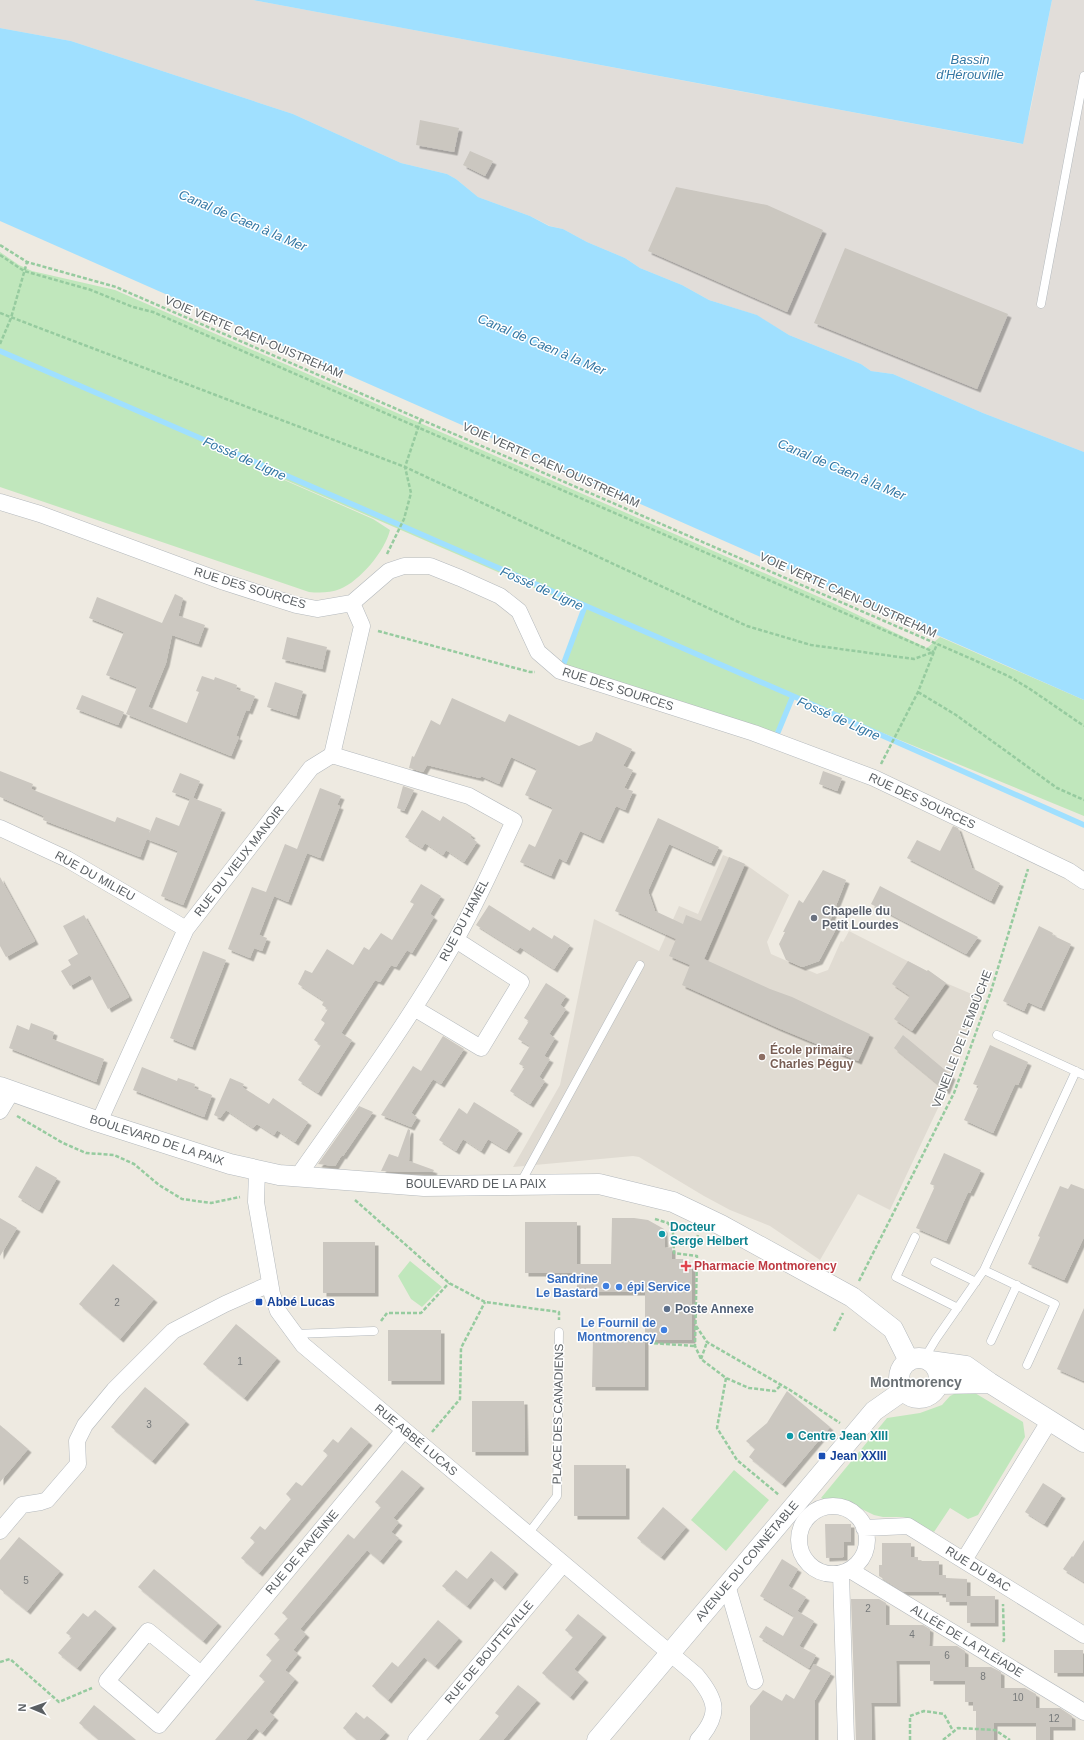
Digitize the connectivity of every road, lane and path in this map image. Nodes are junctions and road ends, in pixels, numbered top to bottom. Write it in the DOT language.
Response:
graph roads {
  1 [pos="1084,76"];
  2 [pos="0,245"];
  3 [pos="0,255"];
  4 [pos="27,262"];
  5 [pos="24,270"];
  6 [pos="1041,304"];
  7 [pos="0,312"];
  8 [pos="11,318"];
  9 [pos="0,344"];
  10 [pos="421,419"];
  11 [pos="418,427"];
  12 [pos="405,467"];
  13 [pos="0,502"];
  14 [pos="396,536"];
  15 [pos="352,604"];
  16 [pos="362,626"];
  17 [pos="937,644"];
  18 [pos="934,652"];
  19 [pos="560,671"];
  20 [pos="918,692"];
  21 [pos="1084,726"];
  22 [pos="890,748"];
  23 [pos="332,755"];
  24 [pos="1084,800"];
  25 [pos="0,828"];
  26 [pos="1034,854"];
  27 [pos="1084,881"];
  28 [pos="186,929"];
  29 [pos="456,940"];
  30 [pos="640,965"];
  31 [pos="414,1008"];
  32 [pos="997,1035"];
  33 [pos="1080,1073"];
  34 [pos="6,1089"];
  35 [pos="1,1110"];
  36 [pos="99,1122"];
  37 [pos="257,1171"];
  38 [pos="298,1176"];
  39 [pos="520,1184"];
  40 [pos="256,1195"];
  41 [pos="350,1196"];
  42 [pos="668,1223"];
  43 [pos="700,1230"];
  44 [pos="915,1237"];
  45 [pos="680,1244"];
  46 [pos="935,1262"];
  47 [pos="984,1270"];
  48 [pos="976,1282"];
  49 [pos="449,1283"];
  50 [pos="270,1284"];
  51 [pos="1017,1285"];
  52 [pos="857,1287"];
  53 [pos="485,1302"];
  54 [pos="847,1307"];
  55 [pos="958,1308"];
  56 [pos="696,1326"];
  57 [pos="834,1330"];
  58 [pos="374,1331"];
  59 [pos="559,1332"];
  60 [pos="295,1334"];
  61 [pos="651,1340"];
  62 [pos="707,1342"];
  63 [pos="991,1342"];
  64 [pos="695,1346"];
  65 [pos="701,1359"];
  66 [pos="921,1360"];
  67 [pos="1027,1365"];
  68 [pos="726,1378"];
  69 [pos="990,1383"];
  70 [pos="938,1384"];
  71 [pos="781,1385"];
  72 [pos="904,1390"];
  73 [pos="1050,1420"];
  74 [pos="844,1426"];
  75 [pos="404,1430"];
  76 [pos="1084,1442"];
  77 [pos="422,1445"];
  78 [pos="782,1498"];
  79 [pos="864,1528"];
  80 [pos="0,1531"];
  81 [pos="528,1534"];
  82 [pos="964,1560"];
  83 [pos="563,1564"];
  84 [pos="845,1572"];
  85 [pos="1002,1584"];
  86 [pos="727,1585"];
  87 [pos="1084,1635"];
  88 [pos="670,1653"];
  89 [pos="985,1653"];
  90 [pos="0,1662"];
  91 [pos="200,1674"];
  92 [pos="107,1681"];
  93 [pos="755,1681"];
  94 [pos="1084,1712"];
  95 [pos="953,1732"];
  96 [pos="416,1740"];
  97 [pos="597,1740"];
  98 [pos="698,1740"];
  99 [pos="846,1740"];
  100 [pos="910,1740"];
  101 [pos="943,1740"];
  102 [pos="1010,1740"];
  1 -- 6 [label="lane"];
  2 -- 4 [label="path, VOIE VERTE CAEN-OUISTREHAM"];
  3 -- 5 [label="path"];
  4 -- 5 [label="path"];
  4 -- 10 [label="path, VOIE VERTE CAEN-OUISTREHAM"];
  5 -- 8 [label="path"];
  5 -- 11 [label="path"];
  7 -- 8 [label="path"];
  8 -- 9 [label="path"];
  8 -- 12 [label="path"];
  10 -- 11 [label="path"];
  10 -- 17 [label="path, VOIE VERTE CAEN-OUISTREHAM"];
  11 -- 12 [label="path"];
  11 -- 18 [label="path"];
  12 -- 14 [label="path"];
  12 -- 18 [label="path"];
  13 -- 15 [label="street, RUE DES SOURCES"];
  15 -- 16 [label="street"];
  15 -- 19 [label="street, RUE DES SOURCES"];
  16 -- 19 [label="path"];
  16 -- 23 [label="street"];
  17 -- 18 [label="path"];
  17 -- 21 [label="path, VOIE VERTE CAEN-OUISTREHAM"];
  18 -- 20 [label="path"];
  19 -- 26 [label="street, RUE DES SOURCES"];
  20 -- 22 [label="path"];
  20 -- 24 [label="path"];
  23 -- 28 [label="street, RUE DU VIEUX MANOIR"];
  23 -- 29 [label="street, RUE DU HAMEL"];
  25 -- 28 [label="street, RUE DU MILIEU"];
  26 -- 27 [label="street, RUE DES SOURCES"];
  26 -- 52 [label="path, VENELLE DE L'EMBÛCHE"];
  28 -- 36 [label="street, RUE DU VIEUX MANOIR"];
  29 -- 31 [label="street, RUE DU HAMEL"];
  29 -- 31 [label="street"];
  30 -- 39 [label="lane"];
  31 -- 38 [label="street, RUE DU HAMEL"];
  32 -- 33 [label="lane"];
  33 -- 47 [label="lane"];
  34 -- 35 [label="street"];
  34 -- 36 [label="street, BOULEVARD DE LA PAIX"];
  35 -- 40 [label="path"];
  36 -- 37 [label="street, BOULEVARD DE LA PAIX"];
  37 -- 38 [label="street, BOULEVARD DE LA PAIX"];
  37 -- 40 [label="street, RUE ABBÉ LUCAS"];
  38 -- 39 [label="street, BOULEVARD DE LA PAIX"];
  39 -- 66 [label="street, BOULEVARD DE LA PAIX"];
  40 -- 50 [label="street, RUE ABBÉ LUCAS"];
  41 -- 49 [label="path"];
  42 -- 56 [label="path"];
  43 -- 45 [label="path"];
  44 -- 55 [label="lane"];
  46 -- 48 [label="lane"];
  47 -- 48 [label="lane"];
  47 -- 51 [label="lane"];
  48 -- 55 [label="lane"];
  49 -- 53 [label="path"];
  49 -- 58 [label="path"];
  50 -- 60 [label="street, RUE ABBÉ LUCAS"];
  50 -- 80 [label="street"];
  51 -- 63 [label="lane"];
  51 -- 67 [label="lane"];
  53 -- 59 [label="path"];
  53 -- 77 [label="path"];
  54 -- 57 [label="path"];
  55 -- 66 [label="lane"];
  56 -- 62 [label="path"];
  56 -- 64 [label="path"];
  58 -- 60 [label="lane"];
  59 -- 81 [label="lane, PLACE DES CANADIENS"];
  60 -- 75 [label="street, RUE ABBÉ LUCAS"];
  61 -- 64 [label="path"];
  62 -- 65 [label="path"];
  62 -- 71 [label="path"];
  64 -- 65 [label="path"];
  65 -- 68 [label="path"];
  66 -- 69 [label="street"];
  66 -- 70 [label="street"];
  66 -- 72 [label="street"];
  68 -- 71 [label="path"];
  68 -- 78 [label="path"];
  69 -- 70 [label="street"];
  69 -- 73 [label="street"];
  70 -- 72 [label="street"];
  71 -- 74 [label="path"];
  72 -- 86 [label="street, AVENUE DU CONNÉTABLE"];
  73 -- 76 [label="street"];
  73 -- 82 [label="street"];
  75 -- 77 [label="street, RUE ABBÉ LUCAS"];
  75 -- 91 [label="street, RUE DE RAVENNE"];
  77 -- 81 [label="street, RUE ABBÉ LUCAS"];
  79 -- 82 [label="street, RUE DU BAC"];
  79 -- 84 [label="street"];
  79 -- 84 [label="street"];
  81 -- 83 [label="street, RUE ABBÉ LUCAS"];
  82 -- 85 [label="street, RUE DU BAC"];
  83 -- 88 [label="street, RUE ABBÉ LUCAS"];
  83 -- 96 [label="street, RUE DE BOUTTEVILLE"];
  84 -- 89 [label="street, ALLÉE DE LA PLÉIADE"];
  84 -- 99 [label="street"];
  85 -- 87 [label="street, RUE DU BAC"];
  85 -- 89 [label="path"];
  86 -- 88 [label="street, AVENUE DU CONNÉTABLE"];
  86 -- 93 [label="street"];
  88 -- 97 [label="street, AVENUE DU CONNÉTABLE"];
  88 -- 98 [label="street, RUE ABBÉ LUCAS"];
  89 -- 94 [label="street, ALLÉE DE LA PLÉIADE"];
  90 -- 92 [label="path"];
  91 -- 92 [label="street"];
  91 -- 92 [label="street, RUE DE RAVENNE"];
  95 -- 100 [label="path"];
  95 -- 101 [label="path"];
  95 -- 102 [label="path"];
}
